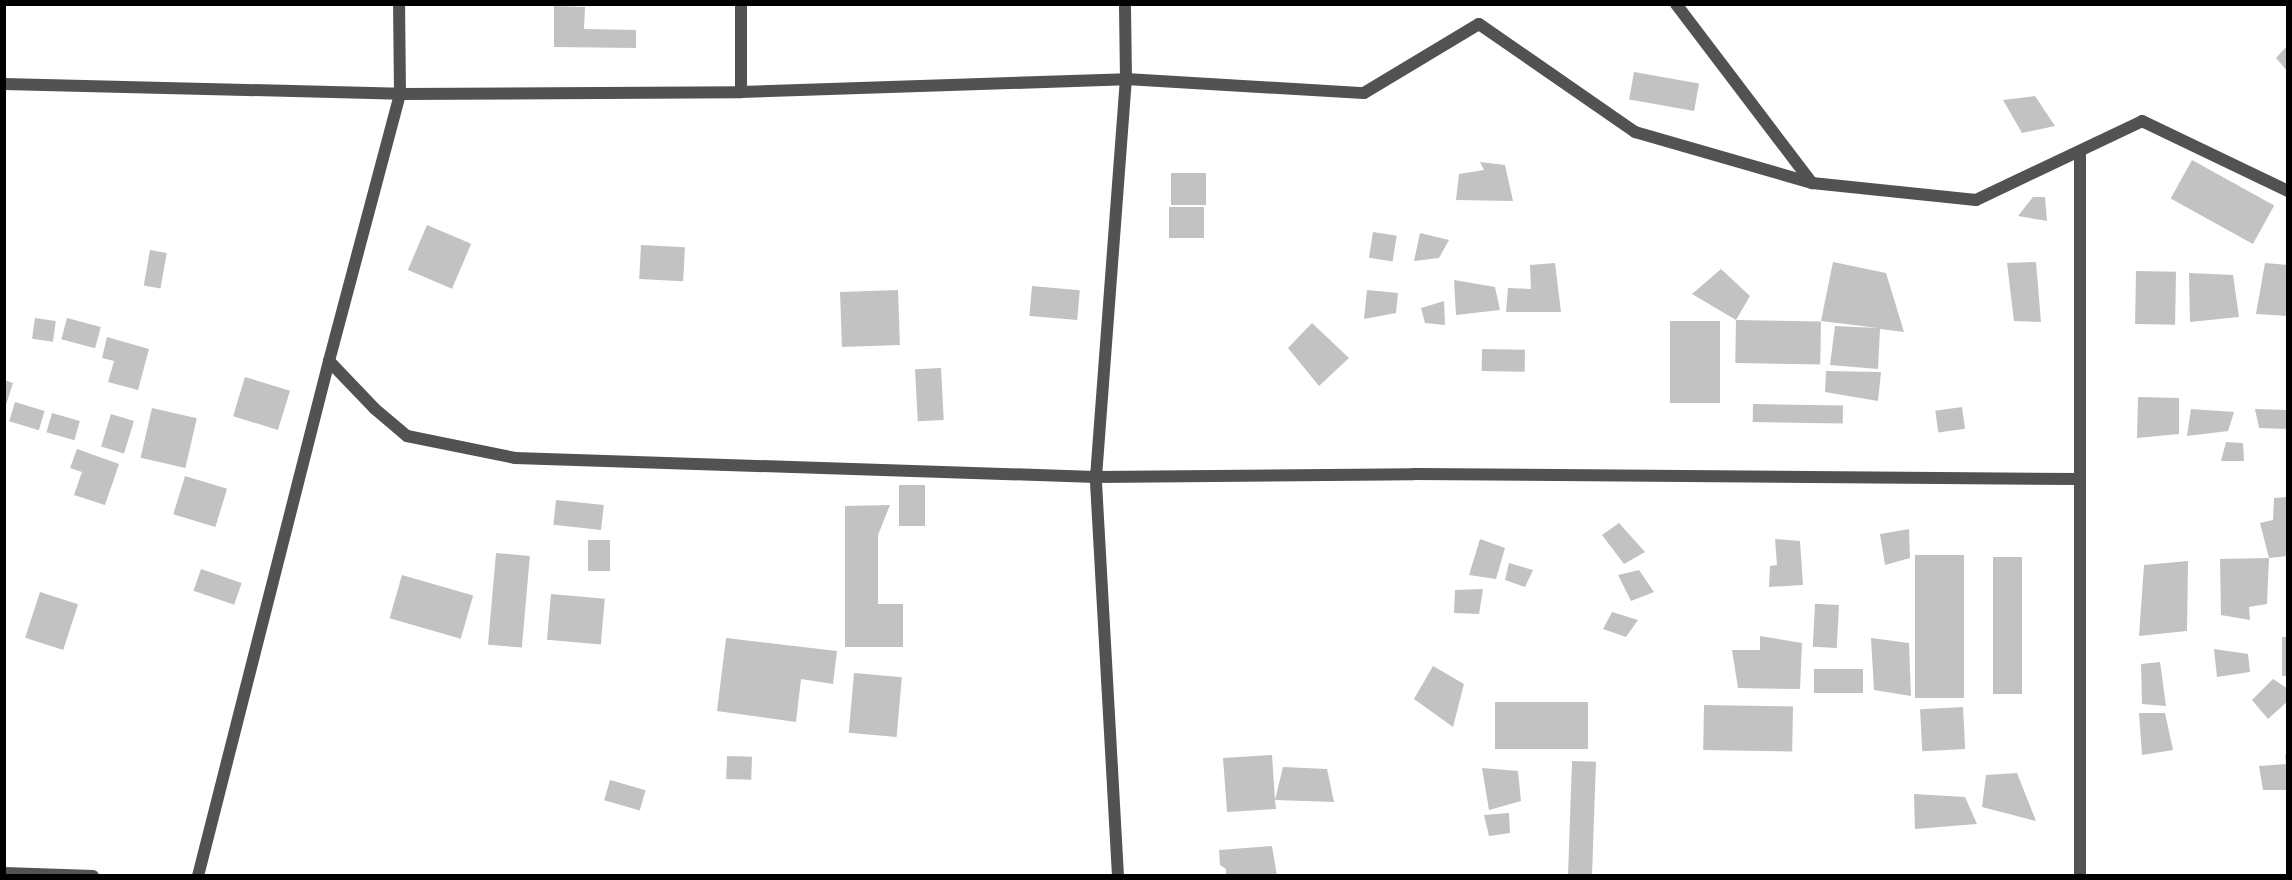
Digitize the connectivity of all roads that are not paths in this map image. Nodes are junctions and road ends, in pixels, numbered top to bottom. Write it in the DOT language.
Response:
graph roads {
  1 [pos="399,4"];
  2 [pos="741,4"];
  3 [pos="1125,4"];
  4 [pos="1676,4"];
  5 [pos="1126,79"];
  6 [pos="4,84"];
  7 [pos="741,92"];
  8 [pos="400,94"];
  9 [pos="2080,151"];
  10 [pos="1812,183"];
  11 [pos="2288,191"];
  12 [pos="329,361"];
  13 [pos="1096,477"];
  14 [pos="2080,479"];
  15 [pos="4,873"];
  16 [pos="93,876"];
  17 [pos="198,876"];
  18 [pos="1118,876"];
  19 [pos="2080,876"];
  1 -- 8 [label="street"];
  2 -- 7 [label="street"];
  3 -- 5 [label="street"];
  4 -- 10 [label="street"];
  5 -- 7 [label="street"];
  5 -- 10 [label="street"];
  5 -- 13 [label="street"];
  6 -- 8 [label="street"];
  7 -- 8 [label="street"];
  8 -- 12 [label="street"];
  9 -- 10 [label="street"];
  9 -- 11 [label="street"];
  9 -- 14 [label="street"];
  12 -- 13 [label="street"];
  12 -- 17 [label="street"];
  13 -- 14 [label="street"];
  13 -- 18 [label="street"];
  14 -- 19 [label="street"];
  15 -- 16 [label="street"];
}
